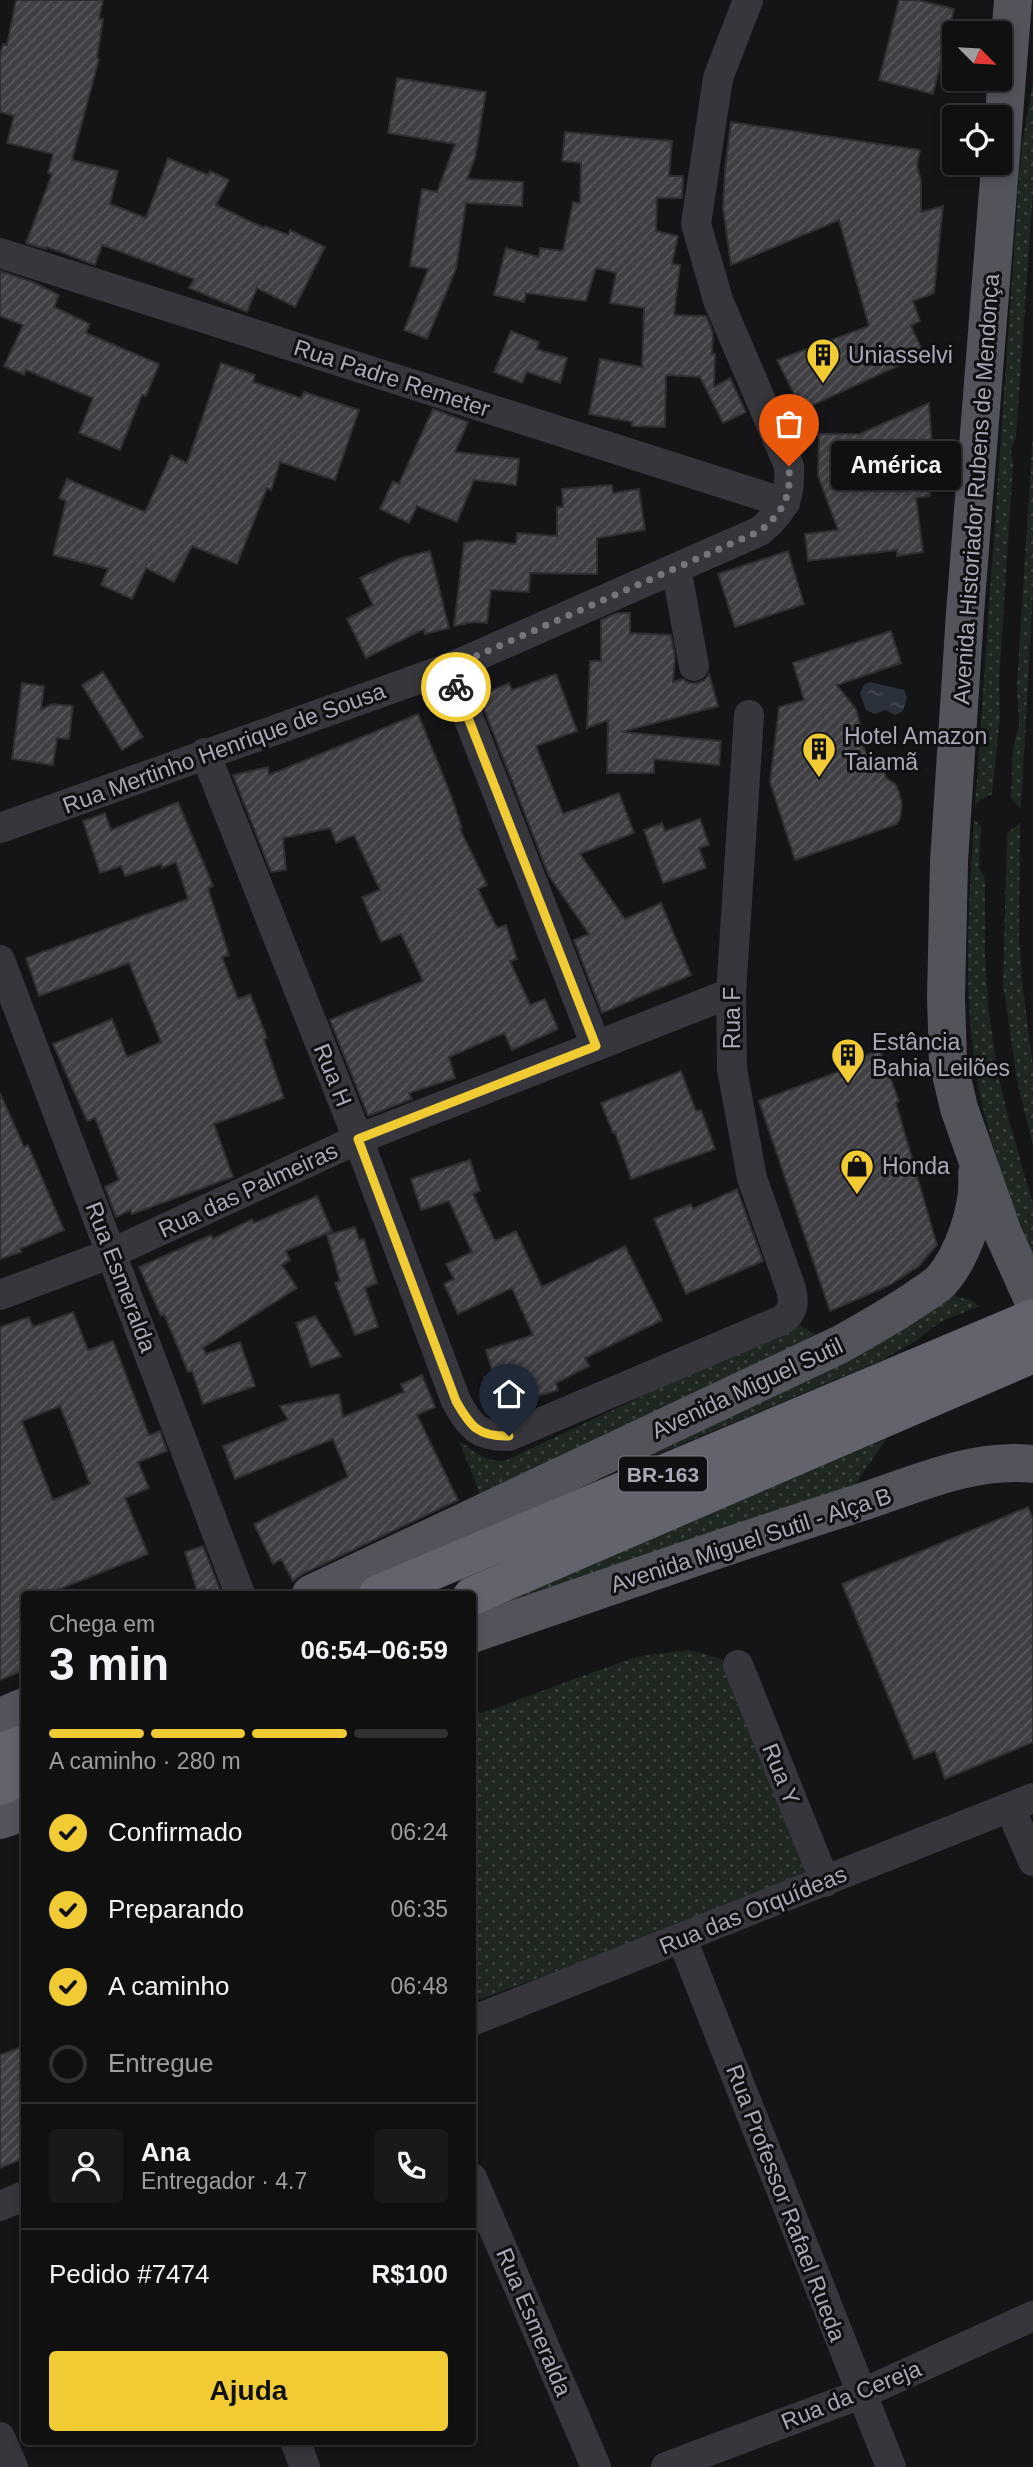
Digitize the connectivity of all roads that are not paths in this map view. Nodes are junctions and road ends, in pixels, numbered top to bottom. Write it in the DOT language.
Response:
graph roads {
  1 [pos="748,0"];
  2 [pos="1013,0"];
  3 [pos="0,253"];
  4 [pos="785,503"];
  5 [pos="676,568"];
  6 [pos="694,666"];
  7 [pos="449,668"];
  8 [pos="749,715"];
  9 [pos="205,753"];
  10 [pos="0,828"];
  11 [pos="0,960"];
  12 [pos="731,993"];
  13 [pos="596,1046"];
  14 [pos="358,1139"];
  15 [pos="975,1155"];
  16 [pos="112,1254"];
  17 [pos="0,1295"];
  18 [pos="1033,1300"];
  19 [pos="790,1313"];
  20 [pos="1033,1318"];
  21 [pos="1033,1354"];
  22 [pos="957,1368"];
  23 [pos="1033,1464"];
  24 [pos="239,1591"];
  25 [pos="317,1591"];
  26 [pos="385,1591"];
  27 [pos="476,1594"];
  28 [pos="476,1633"];
  29 [pos="738,1665"];
  30 [pos="11,1717"];
  31 [pos="0,1753"];
  32 [pos="21,1777"];
  33 [pos="0,1786"];
  34 [pos="1021,1803"];
  35 [pos="21,1812"];
  36 [pos="0,1821"];
  37 [pos="1033,1861"];
  38 [pos="825,1882"];
  39 [pos="682,1939"];
  40 [pos="476,2019"];
  41 [pos="476,2187"];
  42 [pos="21,2197"];
  43 [pos="0,2206"];
  44 [pos="1033,2316"];
  45 [pos="861,2394"];
  46 [pos="0,2437"];
  47 [pos="297,2445"];
  48 [pos="13,2467"];
  49 [pos="306,2467"];
  50 [pos="596,2467"];
  51 [pos="666,2467"];
  52 [pos="891,2467"];
  1 -- 4 [label="street"];
  2 -- 15 [label="main road, Avenida Historiador Rubens de Mendonça"];
  3 -- 4 [label="street, Rua Padre Remeter"];
  4 -- 5 [label="street, Rua Mertinho Henrique de Sousa"];
  5 -- 6 [label="street"];
  5 -- 7 [label="street, Rua Mertinho Henrique de Sousa"];
  7 -- 9 [label="street, Rua Mertinho Henrique de Sousa"];
  7 -- 13 [label="street"];
  8 -- 12 [label="street, Rua F"];
  9 -- 10 [label="street, Rua Mertinho Henrique de Sousa"];
  9 -- 14 [label="street, Rua H"];
  11 -- 16 [label="street, Rua Esmeralda"];
  12 -- 13 [label="street, Rua das Palmeiras"];
  12 -- 19 [label="street, Rua F"];
  13 -- 14 [label="street, Rua das Palmeiras"];
  14 -- 16 [label="street, Rua das Palmeiras"];
  14 -- 19 [label="street, Rua H"];
  15 -- 18 [label="main road, Avenida Historiador Rubens de Mendonça"];
  15 -- 25 [label="main road, Avenida Miguel Sutil"];
  16 -- 17 [label="street, Rua das Palmeiras"];
  16 -- 24 [label="street, Rua Esmeralda"];
  20 -- 22 [label="highway, Avenida Miguel Sutil / BR-163"];
  21 -- 22 [label="highway, Avenida Miguel Sutil / BR-163"];
  22 -- 26 [label="highway, Avenida Miguel Sutil / BR-163"];
  22 -- 27 [label="highway, Avenida Miguel Sutil / BR-163"];
  23 -- 28 [label="main road, Avenida Miguel Sutil - Alça B"];
  29 -- 38 [label="street, Rua Y"];
  30 -- 31 [label="highway"];
  32 -- 33 [label="highway"];
  34 -- 37 [label="street"];
  34 -- 38 [label="street, Rua das Orquídeas"];
  35 -- 36 [label="main road"];
  38 -- 39 [label="street, Rua das Orquídeas"];
  39 -- 40 [label="street, Rua das Orquídeas"];
  39 -- 45 [label="street, Rua Professor Rafael Rueda"];
  41 -- 50 [label="street, Rua Esmeralda"];
  42 -- 43 [label="street"];
  44 -- 45 [label="street, Rua da Cereja"];
  45 -- 51 [label="street, Rua da Cereja"];
  45 -- 52 [label="street, Rua Professor Rafael Rueda"];
  46 -- 48 [label="street"];
  47 -- 49 [label="street"];
}
